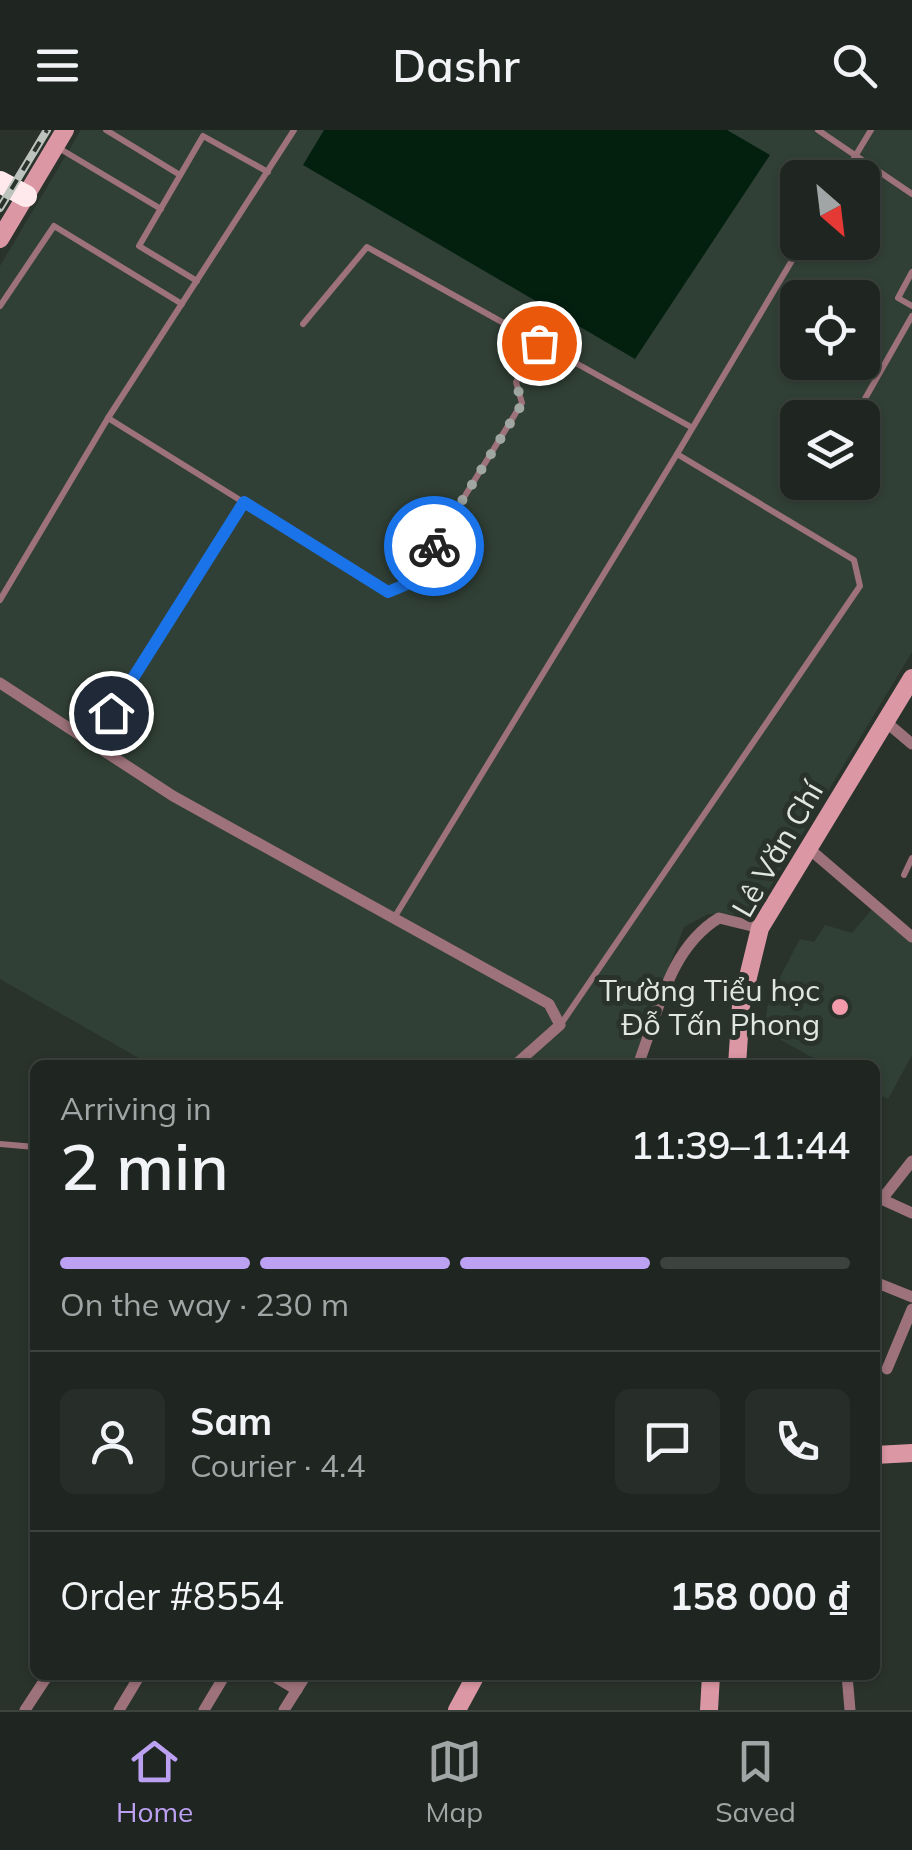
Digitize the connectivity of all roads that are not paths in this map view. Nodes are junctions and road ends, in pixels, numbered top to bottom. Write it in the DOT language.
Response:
graph roads {
  1 [pos="106,130"];
  2 [pos="294,130"];
  3 [pos="818,130"];
  4 [pos="871,130"];
  5 [pos="61,138"];
  6 [pos="856,154"];
  7 [pos="852,160"];
  8 [pos="268,172"];
  9 [pos="180,175"];
  10 [pos="0,182"];
  11 [pos="912,194"];
  12 [pos="26,196"];
  13 [pos="161,209"];
  14 [pos="0,239"];
  15 [pos="792,260"];
  16 [pos="912,272"];
  17 [pos="197,281"];
  18 [pos="182,304"];
  19 [pos="0,306"];
  20 [pos="912,306"];
  21 [pos="912,316"];
  22 [pos="303,324"];
  23 [pos="539,343"];
  24 [pos="864,400"];
  25 [pos="108,418"];
  26 [pos="691,427"];
  27 [pos="677,454"];
  28 [pos="244,502"];
  29 [pos="0,600"];
  30 [pos="912,678"];
  31 [pos="0,684"];
  32 [pos="886,722"];
  33 [pos="92,744"];
  34 [pos="912,744"];
  35 [pos="807,847"];
  36 [pos="912,858"];
  37 [pos="904,875"];
  38 [pos="394,918"];
  39 [pos="760,928"];
  40 [pos="912,937"];
  41 [pos="560,1025"];
  42 [pos="521,1060"];
  43 [pos="640,1060"];
  44 [pos="737,1060"];
  45 [pos="0,1144"];
  46 [pos="30,1147"];
  47 [pos="912,1161"];
  48 [pos="880,1196"];
  49 [pos="880,1199"];
  50 [pos="912,1213"];
  51 [pos="880,1284"];
  52 [pos="912,1297"];
  53 [pos="912,1309"];
  54 [pos="887,1370"];
  55 [pos="912,1453"];
  56 [pos="880,1455"];
  57 [pos="45,1680"];
  58 [pos="137,1680"];
  59 [pos="222,1680"];
  60 [pos="280,1680"];
  61 [pos="303,1680"];
  62 [pos="473,1680"];
  63 [pos="711,1680"];
  64 [pos="847,1680"];
  65 [pos="297,1690"];
  66 [pos="24,1710"];
  67 [pos="120,1710"];
  68 [pos="204,1710"];
  69 [pos="284,1710"];
  70 [pos="457,1710"];
  71 [pos="709,1710"];
  72 [pos="850,1710"];
  1 -- 9 [label="lane"];
  2 -- 8 [label="lane"];
  3 -- 6 [label="lane"];
  4 -- 6 [label="lane"];
  5 -- 12 [label="main road"];
  5 -- 13 [label="lane"];
  6 -- 7 [label="lane"];
  6 -- 11 [label="lane"];
  8 -- 9 [label="lane"];
  8 -- 17 [label="lane"];
  9 -- 13 [label="lane"];
  10 -- 12 [label="highway"];
  12 -- 14 [label="main road"];
  13 -- 17 [label="lane"];
  15 -- 26 [label="lane"];
  16 -- 20 [label="lane"];
  17 -- 18 [label="lane"];
  18 -- 19 [label="lane"];
  18 -- 25 [label="lane"];
  21 -- 24 [label="lane"];
  22 -- 23 [label="lane"];
  23 -- 26 [label="lane"];
  23 -- 28 [label="lane"];
  25 -- 28 [label="lane"];
  25 -- 29 [label="lane"];
  26 -- 27 [label="lane"];
  27 -- 38 [label="lane"];
  27 -- 41 [label="lane"];
  28 -- 33 [label="lane"];
  30 -- 32 [label="main road, Lê Văn Chí"];
  31 -- 33 [label="street"];
  32 -- 34 [label="street"];
  32 -- 35 [label="main road, Lê Văn Chí"];
  33 -- 38 [label="street"];
  35 -- 39 [label="main road, Lê Văn Chí"];
  35 -- 40 [label="street"];
  36 -- 37 [label="lane"];
  38 -- 41 [label="street"];
  39 -- 43 [label="street"];
  39 -- 44 [label="main road, Lê Văn Chí"];
  41 -- 42 [label="street"];
  45 -- 46 [label="lane"];
  47 -- 48 [label="street"];
  49 -- 50 [label="street"];
  51 -- 52 [label="street"];
  53 -- 54 [label="street"];
  55 -- 56 [label="main road"];
  57 -- 66 [label="street"];
  58 -- 67 [label="street"];
  59 -- 68 [label="street"];
  60 -- 65 [label="street"];
  61 -- 65 [label="street"];
  62 -- 70 [label="main road"];
  63 -- 71 [label="main road"];
  64 -- 72 [label="street"];
  65 -- 69 [label="street"];
}
